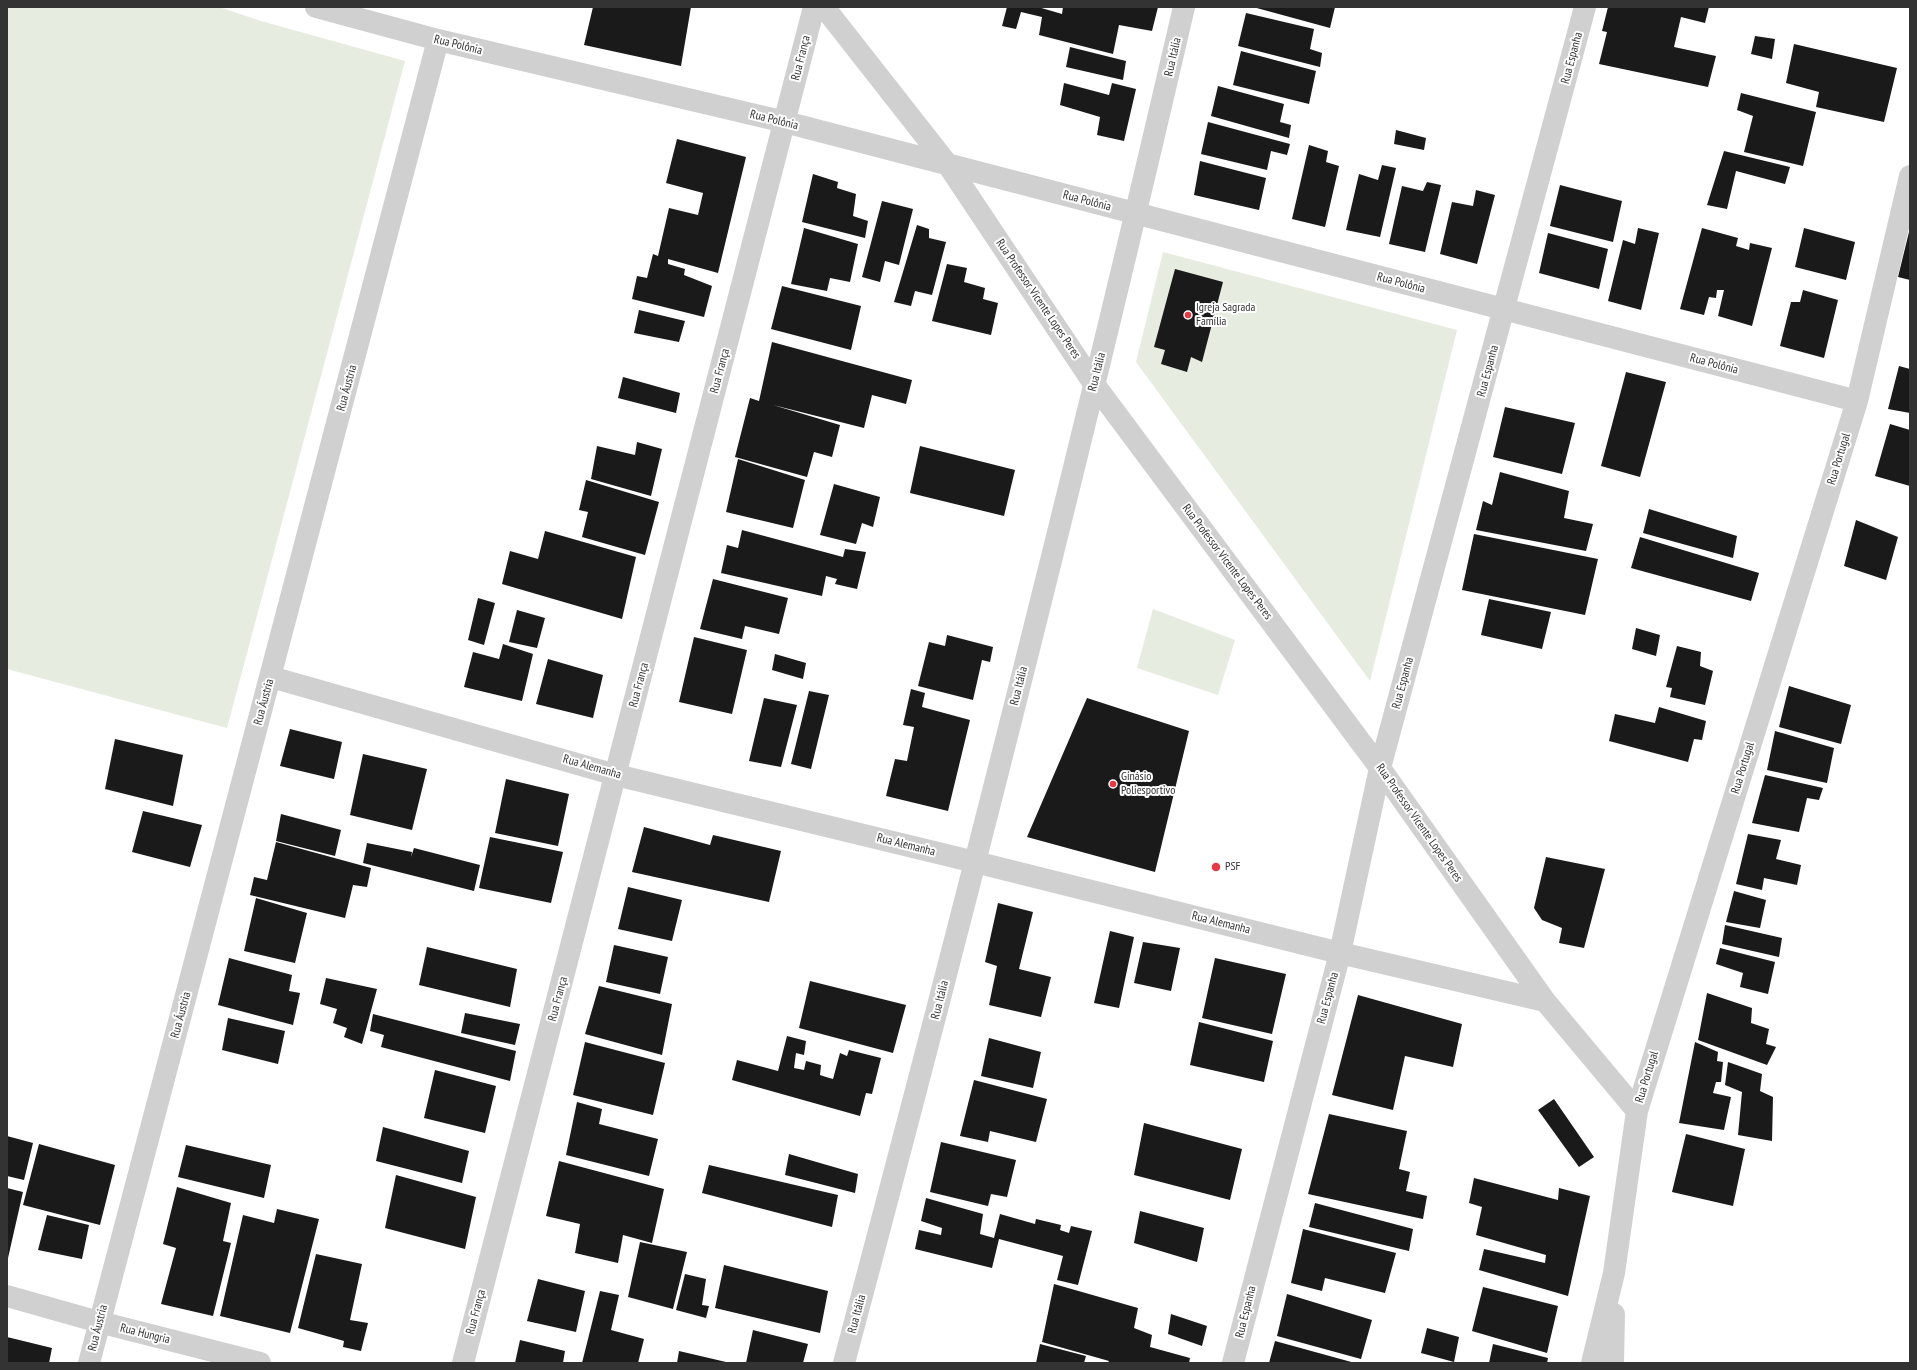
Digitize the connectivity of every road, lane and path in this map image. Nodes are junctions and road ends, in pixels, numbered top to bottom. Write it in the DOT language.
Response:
graph roads {
  1 [pos="316,7"];
  2 [pos="814,7"];
  3 [pos="824,7"];
  4 [pos="1184,7"];
  5 [pos="1585,7"];
  6 [pos="438,40"];
  7 [pos="785,122"];
  8 [pos="948,165"];
  9 [pos="1910,176"];
  10 [pos="1136,214"];
  11 [pos="1504,309"];
  12 [pos="1094,384"];
  13 [pos="1857,401"];
  14 [pos="271,677"];
  15 [pos="1380,768"];
  16 [pos="616,775"];
  17 [pos="975,862"];
  18 [pos="1340,953"];
  19 [pos="1544,1001"];
  20 [pos="1637,1111"];
  21 [pos="1614,1273"];
  22 [pos="7,1296"];
  23 [pos="99,1322"];
  24 [pos="89,1363"];
  25 [pos="260,1363"];
  26 [pos="463,1363"];
  27 [pos="844,1363"];
  28 [pos="1233,1363"];
  29 [pos="1592,1363"];
  30 [pos="1613,1363"];
  1 -- 6 [label="street, Rua Polônia"];
  2 -- 7 [label="street, Rua França"];
  3 -- 8 [label="street, Rua Professor Vicente Lopes Peres"];
  4 -- 10 [label="street, Rua Itália"];
  5 -- 11 [label="street, Rua Espanha"];
  6 -- 7 [label="street, Rua Polônia"];
  6 -- 14 [label="street, Rua Áustria"];
  7 -- 8 [label="street, Rua Polônia"];
  7 -- 16 [label="street, Rua França"];
  8 -- 10 [label="street, Rua Polônia"];
  8 -- 12 [label="street, Rua Professor Vicente Lopes Peres"];
  9 -- 13 [label="street, Rua Portugal"];
  10 -- 11 [label="street, Rua Polônia"];
  10 -- 12 [label="street, Rua Itália"];
  11 -- 13 [label="street, Rua Polônia"];
  11 -- 15 [label="street, Rua Espanha"];
  12 -- 15 [label="street, Rua Professor Vicente Lopes Peres"];
  12 -- 17 [label="street, Rua Itália"];
  13 -- 20 [label="street, Rua Portugal"];
  14 -- 16 [label="street, Rua Alemanha"];
  14 -- 23 [label="street, Rua Áustria"];
  15 -- 18 [label="street, Rua Espanha"];
  15 -- 19 [label="street, Rua Professor Vicente Lopes Peres"];
  16 -- 17 [label="street, Rua Alemanha"];
  16 -- 26 [label="street, Rua França"];
  17 -- 18 [label="street, Rua Alemanha"];
  17 -- 27 [label="street, Rua Itália"];
  18 -- 19 [label="street, Rua Alemanha"];
  18 -- 28 [label="street, Rua Espanha"];
  19 -- 20 [label="street, Rua Professor Vicente Lopes Peres"];
  20 -- 21 [label="street, Rua Portugal"];
  21 -- 29 [label="street, Rua Portugal"];
  21 -- 30 [label="street"];
  22 -- 23 [label="street, Rua Hungria"];
  23 -- 24 [label="street, Rua Áustria"];
  23 -- 25 [label="street, Rua Hungria"];
}
